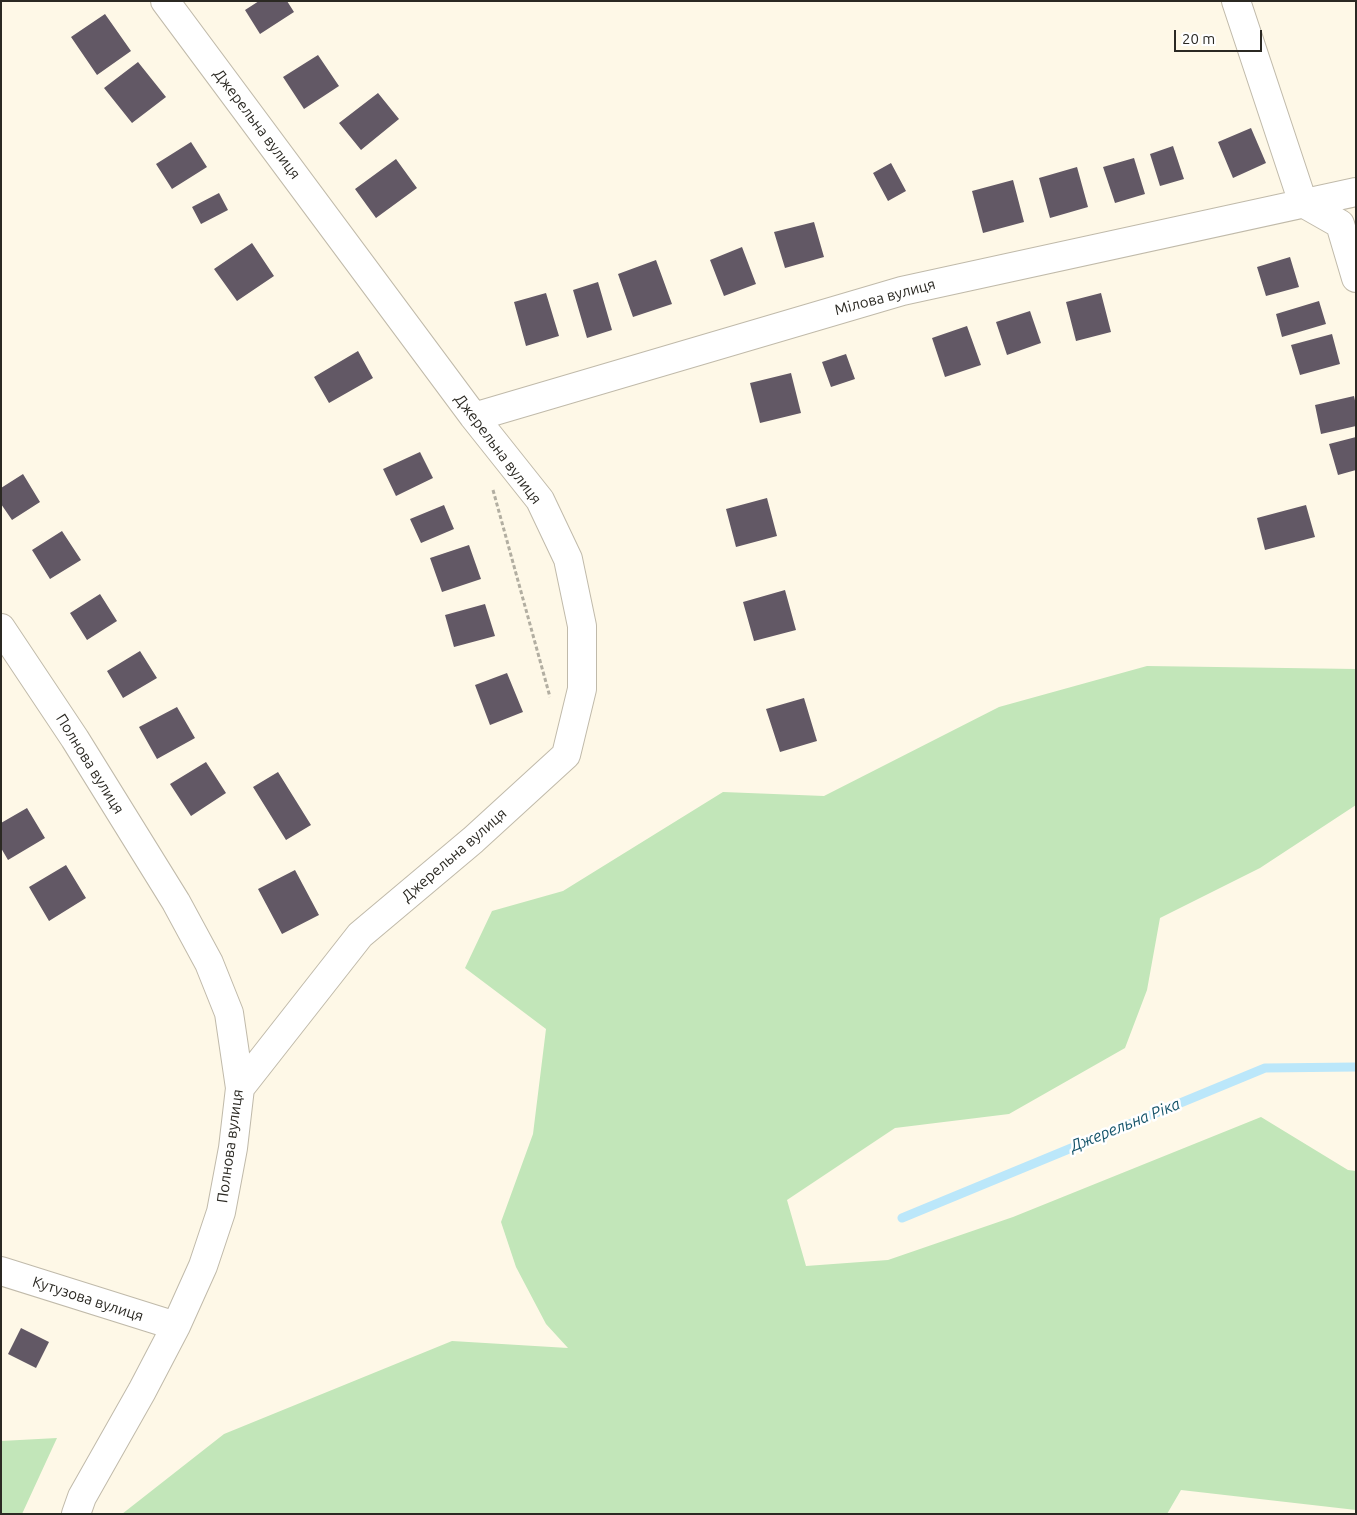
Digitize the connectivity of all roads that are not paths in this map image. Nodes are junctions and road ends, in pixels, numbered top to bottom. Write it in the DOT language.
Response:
graph roads {
  1 [pos="165,1"];
  2 [pos="1236,1"];
  3 [pos="1356,192"];
  4 [pos="1303,203"];
  5 [pos="1356,278"];
  6 [pos="474,417"];
  7 [pos="1,628"];
  8 [pos="240,1088"];
  9 [pos="1,1271"];
  10 [pos="176,1326"];
  11 [pos="76,1514"];
  1 -- 6 [label="street, Джерельна вулиця"];
  2 -- 4 [label="street"];
  3 -- 4 [label="street, Мілова вулиця"];
  4 -- 5 [label="street"];
  4 -- 6 [label="street, Мілова вулиця"];
  6 -- 8 [label="street, Джерельна вулиця"];
  7 -- 8 [label="street, Полнова вулиця"];
  8 -- 10 [label="street, Полнова вулиця"];
  9 -- 10 [label="street, Кутузова вулиця"];
  10 -- 11 [label="street, Полнова вулиця"];
}
